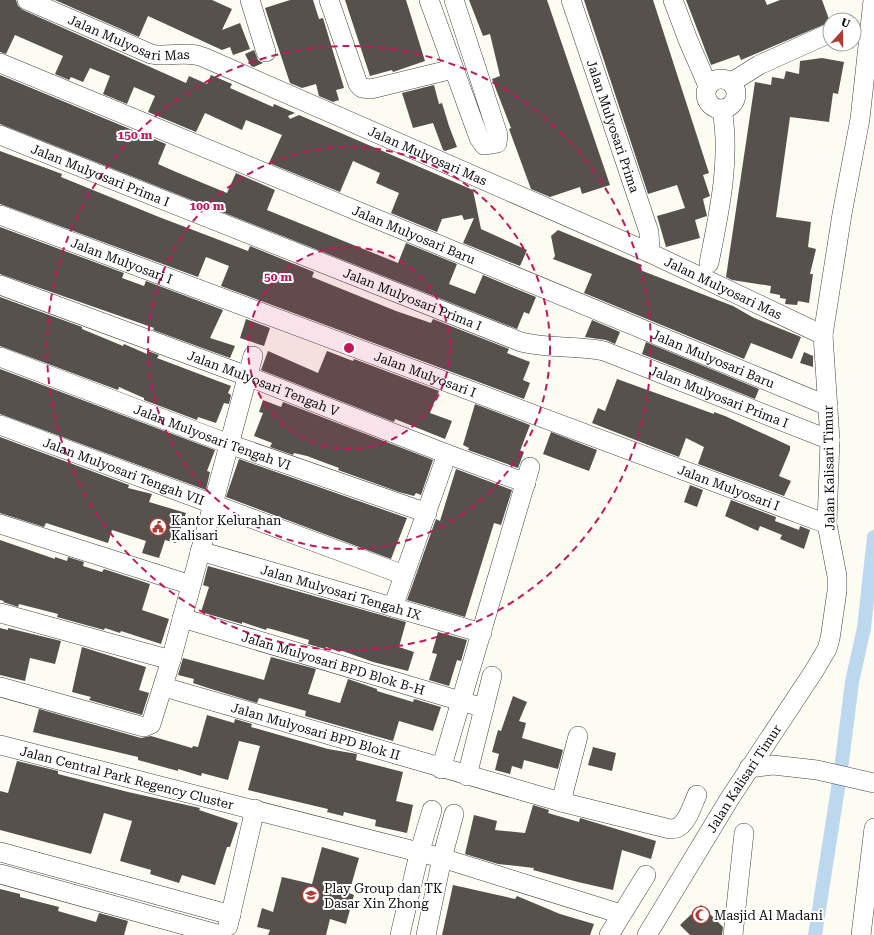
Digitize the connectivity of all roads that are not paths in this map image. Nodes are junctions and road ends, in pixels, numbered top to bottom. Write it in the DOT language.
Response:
graph roads {
  1 [pos="27,0"];
  2 [pos="250,0"];
  3 [pos="329,0"];
  4 [pos="430,0"];
  5 [pos="454,0"];
  6 [pos="571,0"];
  7 [pos="673,0"];
  8 [pos="865,14"];
  9 [pos="822,37"];
  10 [pos="266,52"];
  11 [pos="0,63"];
  12 [pos="453,69"];
  13 [pos="732,82"];
  14 [pos="708,86"];
  15 [pos="722,109"];
  16 [pos="0,136"];
  17 [pos="0,215"];
  18 [pos="650,253"];
  19 [pos="709,263"];
  20 [pos="0,285"];
  21 [pos="823,335"];
  22 [pos="253,356"];
  23 [pos="0,357"];
  24 [pos="247,376"];
  25 [pos="828,406"];
  26 [pos="0,425"];
  27 [pos="830,440"];
  28 [pos="229,444"];
  29 [pos="447,454"];
  30 [pos="213,503"];
  31 [pos="427,513"];
  32 [pos="0,524"];
  33 [pos="827,524"];
  34 [pos="200,551"];
  35 [pos="404,575"];
  36 [pos="191,585"];
  37 [pos="393,607"];
  38 [pos="0,613"];
  39 [pos="182,618"];
  40 [pos="482,633"];
  41 [pos="172,660"];
  42 [pos="492,676"];
  43 [pos="0,687"];
  44 [pos="164,687"];
  45 [pos="462,703"];
  46 [pos="484,708"];
  47 [pos="578,736"];
  48 [pos="0,745"];
  49 [pos="749,768"];
  50 [pos="441,769"];
  51 [pos="467,776"];
  52 [pos="874,783"];
  53 [pos="697,795"];
  54 [pos="561,802"];
  55 [pos="255,809"];
  56 [pos="432,810"];
  57 [pos="454,814"];
  58 [pos="874,828"];
  59 [pos="744,833"];
  60 [pos="0,852"];
  61 [pos="419,854"];
  62 [pos="442,858"];
  63 [pos="0,874"];
  64 [pos="646,875"];
  65 [pos="621,914"];
  66 [pos="231,915"];
  67 [pos="220,935"];
  68 [pos="226,935"];
  69 [pos="400,935"];
  70 [pos="426,935"];
  71 [pos="609,935"];
  72 [pos="647,935"];
  73 [pos="733,935"];
  74 [pos="861,935"];
  1 -- 18 [label="street, Jalan Mulyosari Mas"];
  2 -- 10 [label="street"];
  3 -- 12 [label="street"];
  4 -- 12 [label="street"];
  5 -- 12 [label="street"];
  6 -- 18 [label="street, Jalan Mulyosari Prima"];
  7 -- 14 [label="street"];
  8 -- 21 [label="street, Jalan Kalisari Timur"];
  9 -- 13 [label="street"];
  11 -- 25 [label="street, Jalan Mulyosari Baru"];
  13 -- 14 [label="street"];
  13 -- 15 [label="street"];
  14 -- 15 [label="street"];
  15 -- 19 [label="street"];
  16 -- 27 [label="street, Jalan Mulyosari Prima I"];
  17 -- 33 [label="street, Jalan Mulyosari I"];
  18 -- 21 [label="street, Jalan Mulyosari Mas"];
  20 -- 24 [label="street, Jalan Mulyosari Tengah V"];
  21 -- 25 [label="street, Jalan Kalisari Timur"];
  22 -- 24 [label="street"];
  23 -- 28 [label="street, Jalan Mulyosari Tengah VI"];
  24 -- 28 [label="street"];
  24 -- 29 [label="street, Jalan Mulyosari Tengah V"];
  25 -- 27 [label="street, Jalan Kalisari Timur"];
  26 -- 30 [label="street, Jalan Mulyosari Tengah VII"];
  27 -- 33 [label="street, Jalan Kalisari Timur"];
  28 -- 30 [label="street"];
  28 -- 31 [label="street, Jalan Mulyosari Tengah VI"];
  29 -- 31 [label="street"];
  29 -- 40 [label="street, Jalan Mulyosari Tengah V"];
  30 -- 34 [label="street"];
  30 -- 35 [label="street, Jalan Mulyosari Tengah VII"];
  31 -- 35 [label="street"];
  32 -- 36 [label="street"];
  33 -- 49 [label="street, Jalan Kalisari Timur"];
  34 -- 36 [label="street"];
  34 -- 37 [label="street, Jalan Mulyosari Tengah IX"];
  35 -- 37 [label="street"];
  36 -- 39 [label="street"];
  37 -- 40 [label="street, Jalan Mulyosari Tengah IX"];
  38 -- 41 [label="street"];
  39 -- 41 [label="street"];
  39 -- 45 [label="street, Jalan Mulyosari BPD Blok B-H"];
  40 -- 45 [label="street"];
  41 -- 44 [label="street"];
  42 -- 46 [label="street"];
  43 -- 44 [label="street"];
  44 -- 50 [label="street, Jalan Mulyosari BPD Blok II"];
  45 -- 46 [label="street, Jalan Mulyosari BPD Blok B-H"];
  45 -- 50 [label="street"];
  46 -- 51 [label="street"];
  47 -- 54 [label="street"];
  48 -- 55 [label="street, Jalan Central Park Regency Cluster"];
  49 -- 52 [label="street"];
  49 -- 72 [label="street, Jalan Kalisari Timur"];
  50 -- 51 [label="street, Jalan Mulyosari BPD Blok II"];
  51 -- 54 [label="street, Jalan Mulyosari BPD Blok II"];
  53 -- 54 [label="street, Jalan Mulyosari BPD Blok II"];
  55 -- 61 [label="street, Jalan Central Park Regency Cluster"];
  55 -- 66 [label="street"];
  56 -- 61 [label="street"];
  57 -- 62 [label="street"];
  58 -- 74 [label="street"];
  59 -- 73 [label="street"];
  60 -- 66 [label="street"];
  61 -- 62 [label="street, Jalan Central Park Regency Cluster"];
  61 -- 69 [label="street"];
  62 -- 65 [label="street, Jalan Central Park Regency Cluster"];
  62 -- 70 [label="street"];
  63 -- 67 [label="street"];
  64 -- 65 [label="street"];
  65 -- 71 [label="street"];
  66 -- 68 [label="street"];
}
